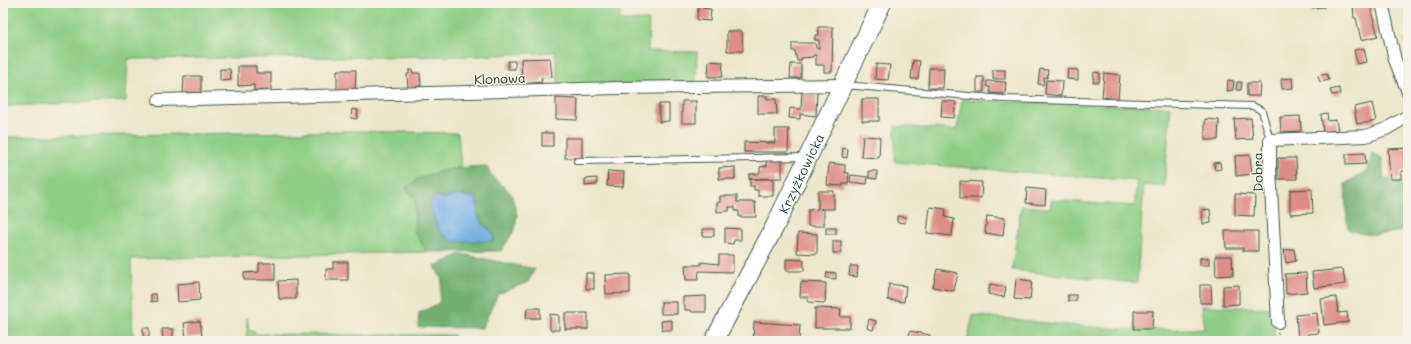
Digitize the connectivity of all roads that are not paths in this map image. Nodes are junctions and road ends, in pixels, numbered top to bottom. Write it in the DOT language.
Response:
graph roads {
  1 [pos="882,3"];
  2 [pos="1382,3"];
  3 [pos="842,85"];
  4 [pos="1408,92"];
  5 [pos="159,100"];
  6 [pos="1408,116"];
  7 [pos="1270,140"];
  8 [pos="808,157"];
  9 [pos="577,161"];
  10 [pos="1278,322"];
  11 [pos="714,341"];
  1 -- 3 [label="street, Krzyżkowicka"];
  2 -- 4 [label="street"];
  3 -- 5 [label="street, Klonowa"];
  3 -- 7 [label="lane"];
  3 -- 8 [label="street, Krzyżkowicka"];
  6 -- 7 [label="street, Dobra"];
  7 -- 10 [label="street, Dobra"];
  8 -- 9 [label="lane"];
  8 -- 11 [label="street, Krzyżkowicka"];
}
